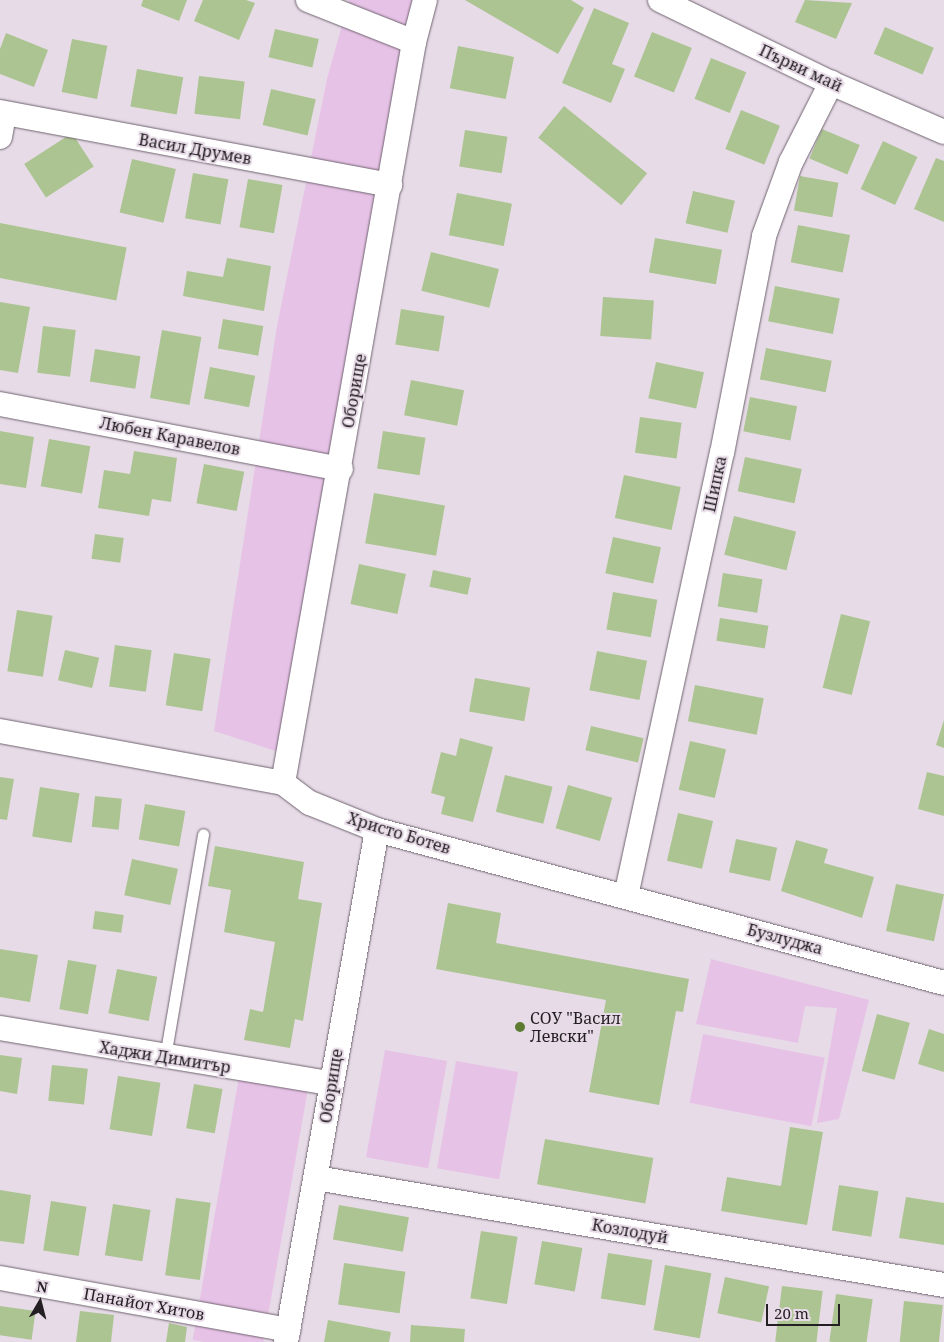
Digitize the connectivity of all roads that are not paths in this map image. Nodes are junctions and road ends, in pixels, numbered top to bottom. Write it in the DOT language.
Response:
graph roads {
  1 [pos="308,0"];
  2 [pos="425,0"];
  3 [pos="660,0"];
  4 [pos="414,42"];
  5 [pos="831,83"];
  6 [pos="1,121"];
  7 [pos="944,132"];
  8 [pos="390,185"];
  9 [pos="0,404"];
  10 [pos="340,468"];
  11 [pos="0,731"];
  12 [pos="283,783"];
  13 [pos="377,830"];
  14 [pos="203,834"];
  15 [pos="626,896"];
  16 [pos="944,983"];
  17 [pos="0,1028"];
  18 [pos="165,1057"];
  19 [pos="330,1083"];
  20 [pos="316,1178"];
  21 [pos="0,1278"];
  22 [pos="944,1285"];
  23 [pos="287,1336"];
  1 -- 4 [label="street"];
  2 -- 4 [label="street, Оборище"];
  3 -- 5 [label="street, Първи май"];
  4 -- 8 [label="street, Оборище"];
  5 -- 7 [label="street, Първи май"];
  5 -- 15 [label="street, Шипка"];
  6 -- 8 [label="street, Васил Друмев"];
  8 -- 10 [label="street, Оборище"];
  9 -- 10 [label="street, Любен Каравелов"];
  10 -- 12 [label="street, Оборище"];
  11 -- 12 [label="street, Христо Ботев"];
  12 -- 13 [label="street, Христо Ботев"];
  13 -- 15 [label="street, Христо Ботев"];
  13 -- 19 [label="street, Оборище"];
  14 -- 18 [label="lane"];
  15 -- 16 [label="street, Бузлуджа"];
  17 -- 18 [label="street, Хаджи Димитър"];
  18 -- 19 [label="street, Хаджи Димитър"];
  19 -- 20 [label="street, Оборище"];
  20 -- 22 [label="street, Козлодуй"];
  20 -- 23 [label="street, Оборище"];
  21 -- 23 [label="street, Панайот Хитов"];
}
